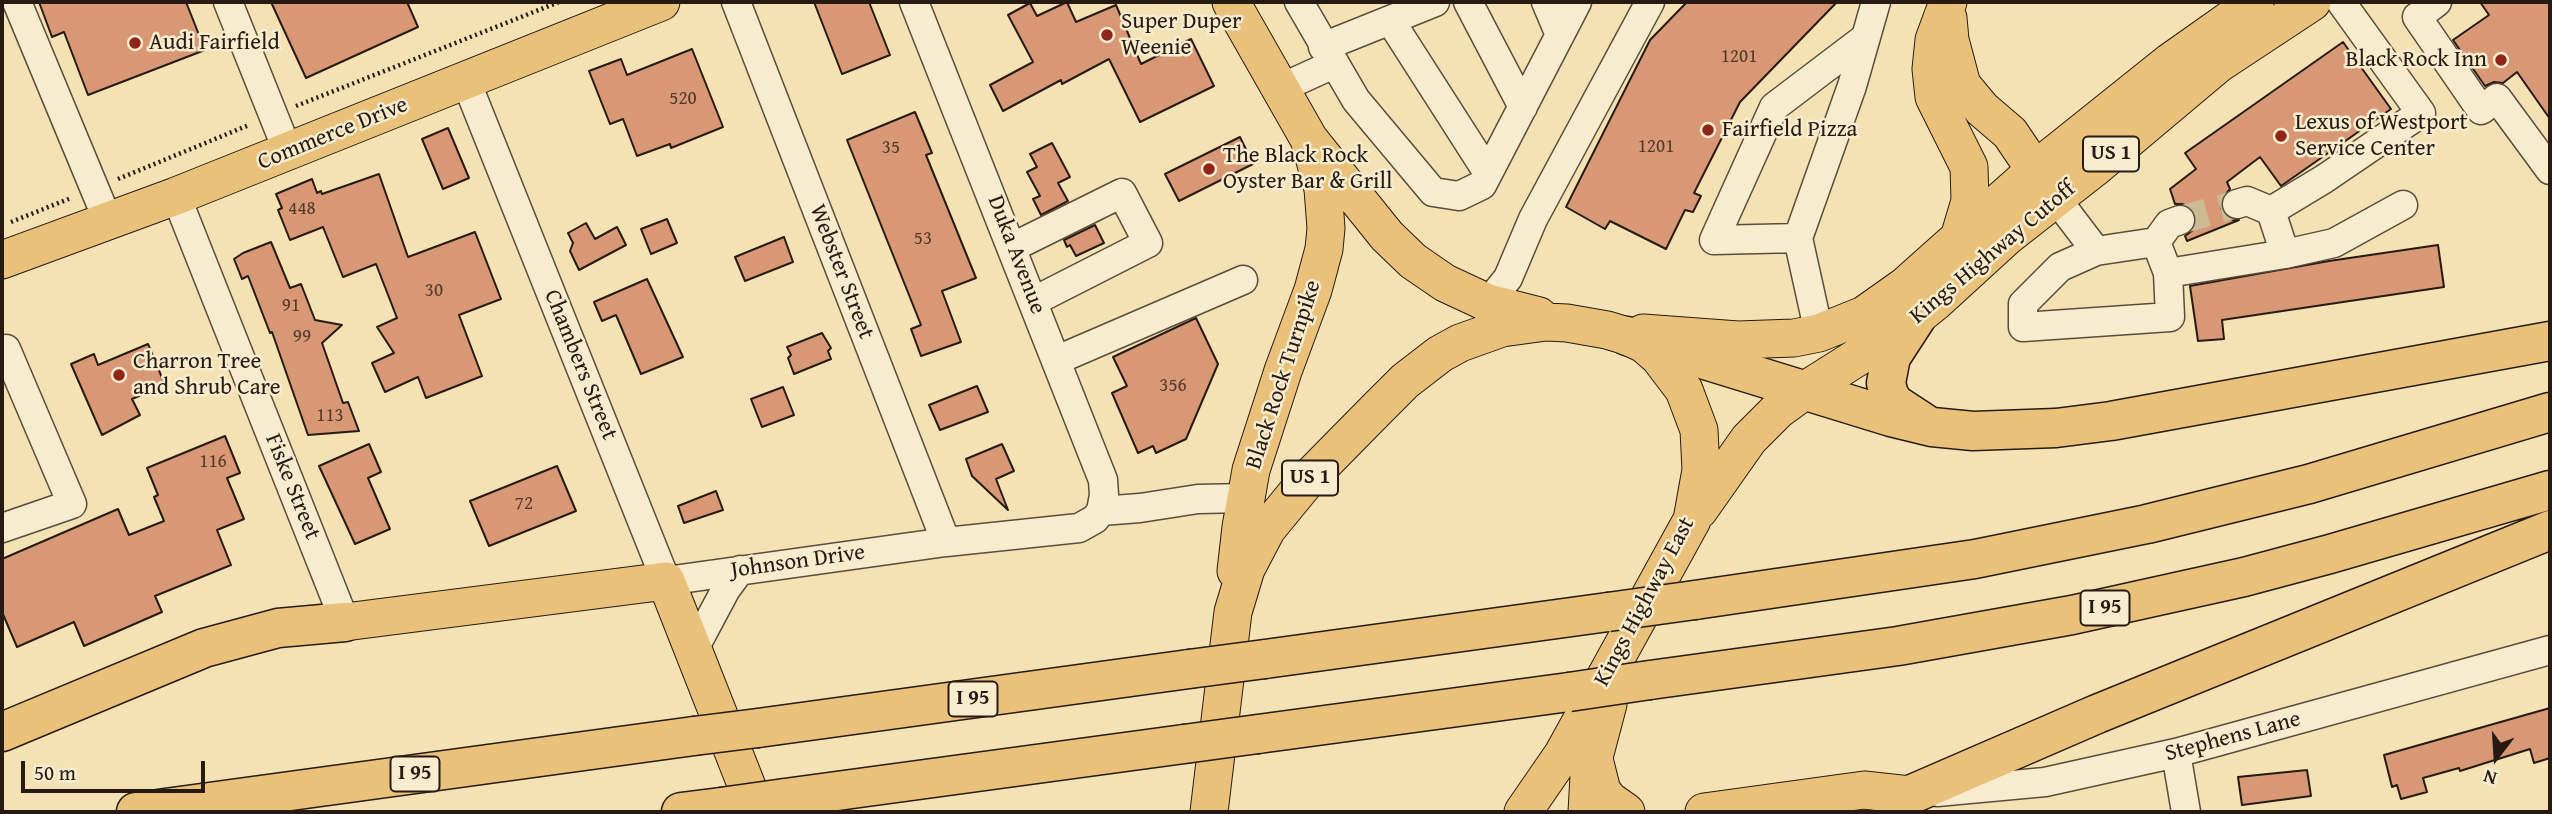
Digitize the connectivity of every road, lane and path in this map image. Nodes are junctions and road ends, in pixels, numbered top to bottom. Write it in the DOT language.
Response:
graph roads {
  1 [pos="17,2"];
  2 [pos="228,2"];
  3 [pos="661,2"];
  4 [pos="736,2"];
  5 [pos="914,2"];
  6 [pos="1231,2"];
  7 [pos="1299,2"];
  8 [pos="1435,2"];
  9 [pos="1468,2"];
  10 [pos="1546,2"];
  11 [pos="1577,2"];
  12 [pos="1650,2"];
  13 [pos="1876,2"];
  14 [pos="2255,2"];
  15 [pos="2312,2"];
  16 [pos="1947,4"];
  17 [pos="2427,9"];
  18 [pos="2349,13"];
  19 [pos="1390,20"];
  20 [pos="1560,35"];
  21 [pos="1866,38"];
  22 [pos="1329,55"];
  23 [pos="466,81"];
  24 [pos="1281,88"];
  25 [pos="1522,107"];
  26 [pos="1309,139"];
  27 [pos="288,152"];
  28 [pos="2550,170"];
  29 [pos="1488,173"];
  30 [pos="2045,184"];
  31 [pos="176,196"];
  32 [pos="2237,204"];
  33 [pos="2403,205"];
  34 [pos="2271,211"];
  35 [pos="2180,220"];
  36 [pos="108,221"];
  37 [pos="1798,238"];
  38 [pos="1959,238"];
  39 [pos="2156,242"];
  40 [pos="1013,247"];
  41 [pos="2096,251"];
  42 [pos="2285,254"];
  43 [pos="2,260"];
  44 [pos="2168,273"];
  45 [pos="1243,280"];
  46 [pos="1034,301"];
  47 [pos="1488,303"];
  48 [pos="1917,317"];
  49 [pos="1567,323"];
  50 [pos="1617,333"];
  51 [pos="1819,333"];
  52 [pos="2550,341"];
  53 [pos="6,349"];
  54 [pos="1057,360"];
  55 [pos="1804,391"];
  56 [pos="2550,412"];
  57 [pos="1932,427"];
  58 [pos="2550,490"];
  59 [pos="1246,498"];
  60 [pos="1101,511"];
  61 [pos="1692,520"];
  62 [pos="2,528"];
  63 [pos="2550,530"];
  64 [pos="946,542"];
  65 [pos="740,570"];
  66 [pos="666,581"];
  67 [pos="1233,612"];
  68 [pos="345,622"];
  69 [pos="1619,623"];
  70 [pos="694,649"];
  71 [pos="2550,650"];
  72 [pos="2,732"];
  73 [pos="2176,753"];
  74 [pos="1594,754"];
  75 [pos="1216,767"];
  76 [pos="1910,803"];
  77 [pos="755,806"];
  78 [pos="136,812"];
  79 [pos="681,812"];
  80 [pos="1209,812"];
  81 [pos="1223,812"];
  82 [pos="1523,812"];
  83 [pos="1587,812"];
  84 [pos="1626,812"];
  85 [pos="1704,812"];
  86 [pos="1851,812"];
  87 [pos="2186,812"];
  1 -- 36 [label="street"];
  2 -- 27 [label="street"];
  3 -- 23 [label="main road, Commerce Drive"];
  4 -- 64 [label="street, Webster Street"];
  5 -- 40 [label="street, Duka Avenue"];
  6 -- 24 [label="main road, Black Rock Turnpike"];
  7 -- 22 [label="street"];
  8 -- 19 [label="street"];
  9 -- 25 [label="street"];
  10 -- 20 [label="street"];
  11 -- 20 [label="street"];
  12 -- 47 [label="street"];
  13 -- 21 [label="street"];
  14 -- 30 [label="main road, Kings Highway Cutoff / US 1"];
  15 -- 30 [label="main road, Kings Highway Cutoff / US 1"];
  16 -- 30 [label="main road"];
  16 -- 38 [label="main road"];
  17 -- 28 [label="street"];
  18 -- 34 [label="street"];
  19 -- 22 [label="street"];
  19 -- 29 [label="street"];
  20 -- 25 [label="street"];
  21 -- 37 [label="street"];
  21 -- 37 [label="street"];
  22 -- 24 [label="street"];
  22 -- 29 [label="street"];
  23 -- 27 [label="main road, Commerce Drive"];
  23 -- 66 [label="street, Chambers Street"];
  24 -- 26 [label="main road, Black Rock Turnpike"];
  25 -- 29 [label="street"];
  26 -- 47 [label="main road, Black Rock Turnpike"];
  26 -- 59 [label="main road, Black Rock Turnpike"];
  27 -- 31 [label="main road, Commerce Drive"];
  30 -- 38 [label="main road, Kings Highway Cutoff / US 1"];
  30 -- 41 [label="street"];
  30 -- 48 [label="main road, Kings Highway Cutoff / US 1"];
  31 -- 36 [label="main road, Commerce Drive"];
  31 -- 68 [label="street, Fiske Street"];
  32 -- 34 [label="street"];
  33 -- 42 [label="street"];
  34 -- 42 [label="street"];
  35 -- 39 [label="street"];
  36 -- 43 [label="main road, Commerce Drive"];
  37 -- 51 [label="street"];
  38 -- 51 [label="main road, Kings Highway Cutoff / US 1"];
  39 -- 41 [label="street"];
  39 -- 44 [label="street"];
  40 -- 46 [label="street, Duka Avenue"];
  40 -- 46 [label="street"];
  41 -- 44 [label="street"];
  42 -- 44 [label="street"];
  45 -- 54 [label="street"];
  46 -- 54 [label="street, Duka Avenue"];
  47 -- 49 [label="main road, Black Rock Turnpike"];
  48 -- 55 [label="main road, Kings Highway Cutoff / US 1"];
  48 -- 57 [label="highway"];
  49 -- 50 [label="main road, Kings Highway East / US 1"];
  49 -- 67 [label="main road, Kings Highway East / US 1"];
  50 -- 51 [label="main road, Kings Highway Cutoff / US 1"];
  50 -- 55 [label="highway"];
  50 -- 61 [label="main road, Kings Highway East / US 1"];
  52 -- 57 [label="highway"];
  53 -- 62 [label="street"];
  54 -- 60 [label="street, Duka Avenue"];
  55 -- 57 [label="highway"];
  55 -- 61 [label="main road, Kings Highway Cutoff / US 1"];
  56 -- 69 [label="highway, I 95, bridge"];
  58 -- 77 [label="highway, I 95, bridge"];
  59 -- 60 [label="street, Johnson Drive"];
  59 -- 67 [label="main road, Black Rock Turnpike"];
  60 -- 64 [label="street, Johnson Drive"];
  61 -- 69 [label="main road, Kings Highway East / US 1"];
  63 -- 76 [label="highway"];
  64 -- 65 [label="street, Johnson Drive"];
  65 -- 66 [label="street, Johnson Drive"];
  65 -- 70 [label="street"];
  66 -- 68 [label="main road, Johnson Drive"];
  66 -- 70 [label="main road, Chambers Street"];
  67 -- 75 [label="main road, Kings Highway East / US 1"];
  68 -- 72 [label="highway"];
  69 -- 74 [label="main road"];
  69 -- 78 [label="highway, I 95, bridge"];
  69 -- 82 [label="main road, Kings Highway East / US 1"];
  70 -- 77 [label="main road, Chambers Street"];
  71 -- 73 [label="street, Stephens Lane"];
  73 -- 76 [label="street, Stephens Lane"];
  73 -- 87 [label="street"];
  74 -- 83 [label="main road"];
  74 -- 84 [label="main road"];
  75 -- 80 [label="main road, Kings Highway East / US 1"];
  75 -- 81 [label="main road"];
  76 -- 85 [label="main road, Stephens Lane"];
  76 -- 86 [label="main road, Stephens Lane"];
  77 -- 79 [label="highway, I 95"];
}
